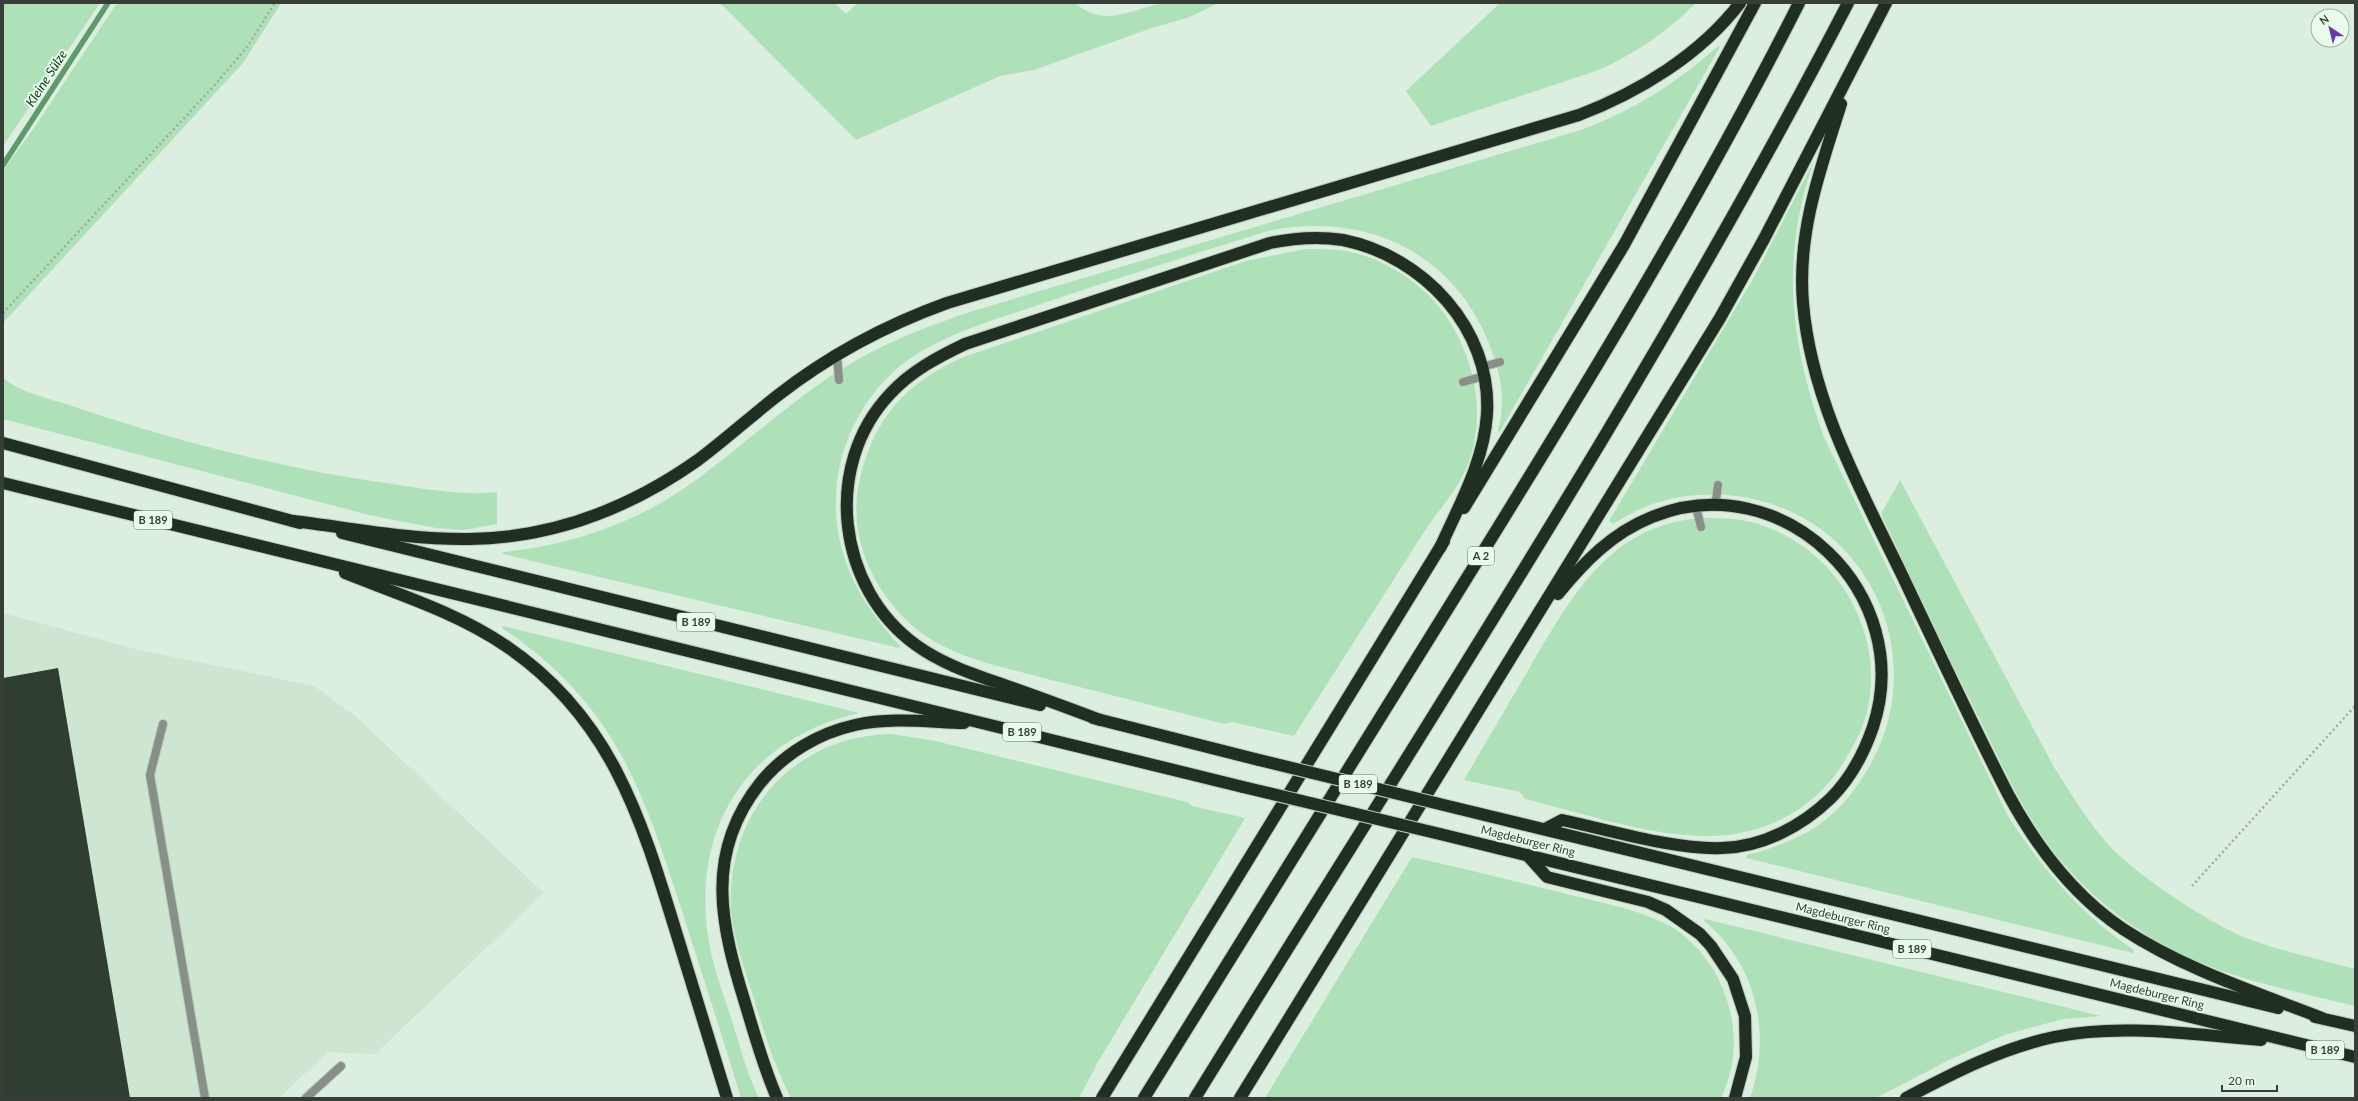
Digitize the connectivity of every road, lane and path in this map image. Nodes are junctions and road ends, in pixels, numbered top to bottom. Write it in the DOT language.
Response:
graph roads {
  1 [pos="274,3"];
  2 [pos="1740,3"];
  3 [pos="1755,3"];
  4 [pos="1799,3"];
  5 [pos="1848,3"];
  6 [pos="1886,3"];
  7 [pos="1851,73"];
  8 [pos="3,313"];
  9 [pos="837,355"];
  10 [pos="1500,362"];
  11 [pos="1483,371"];
  12 [pos="839,380"];
  13 [pos="1463,382"];
  14 [pos="3,443"];
  15 [pos="3,484"];
  16 [pos="1718,485"];
  17 [pos="1715,506"];
  18 [pos="1696,507"];
  19 [pos="293,521"];
  20 [pos="1700,527"];
  21 [pos="1440,548"];
  22 [pos="303,557"];
  23 [pos="1524,638"];
  24 [pos="2355,706"];
  25 [pos="1100,720"];
  26 [pos="163,724"];
  27 [pos="988,724"];
  28 [pos="1545,829"];
  29 [pos="1528,855"];
  30 [pos="2192,886"];
  31 [pos="2322,1018"];
  32 [pos="2355,1026"];
  33 [pos="2296,1042"];
  34 [pos="1268,1052"];
  35 [pos="2355,1057"];
  36 [pos="341,1066"];
  37 [pos="1109,1087"];
  38 [pos="205,1098"];
  39 [pos="306,1098"];
  40 [pos="727,1098"];
  41 [pos="777,1098"];
  42 [pos="1099,1098"];
  43 [pos="1102,1098"];
  44 [pos="1144,1098"];
  45 [pos="1195,1098"];
  46 [pos="1240,1098"];
  47 [pos="1250,1098"];
  48 [pos="1735,1098"];
  49 [pos="1906,1098"];
  1 -- 8 [label="path"];
  2 -- 9 [label="highway"];
  3 -- 21 [label="highway"];
  4 -- 44 [label="highway, A 2"];
  5 -- 45 [label="highway"];
  6 -- 7 [label="highway"];
  7 -- 23 [label="highway"];
  7 -- 31 [label="highway"];
  9 -- 12 [label="lane"];
  9 -- 19 [label="highway"];
  10 -- 11 [label="lane"];
  11 -- 13 [label="lane"];
  11 -- 21 [label="highway"];
  11 -- 25 [label="highway"];
  14 -- 19 [label="highway, B 189"];
  15 -- 22 [label="highway, B 189"];
  16 -- 17 [label="lane"];
  17 -- 18 [label="highway"];
  17 -- 28 [label="highway"];
  18 -- 20 [label="lane"];
  18 -- 23 [label="highway"];
  19 -- 25 [label="highway, B 189"];
  21 -- 37 [label="highway"];
  22 -- 27 [label="highway, B 189"];
  22 -- 40 [label="highway"];
  23 -- 34 [label="highway"];
  24 -- 30 [label="path"];
  25 -- 28 [label="highway, Magdeburger Ring / B 189, bridge"];
  26 -- 38 [label="lane"];
  27 -- 29 [label="highway, Magdeburger Ring / B 189, bridge"];
  27 -- 41 [label="highway"];
  28 -- 31 [label="highway, Magdeburger Ring / B 189"];
  29 -- 33 [label="highway, Magdeburger Ring / B 189"];
  29 -- 48 [label="highway"];
  31 -- 32 [label="highway, Magdeburger Ring / B 189"];
  33 -- 35 [label="highway, Magdeburger Ring / B 189"];
  33 -- 49 [label="highway"];
  34 -- 46 [label="highway"];
  34 -- 47 [label="highway"];
  36 -- 39 [label="lane"];
  37 -- 42 [label="highway"];
  37 -- 43 [label="highway"];
}
